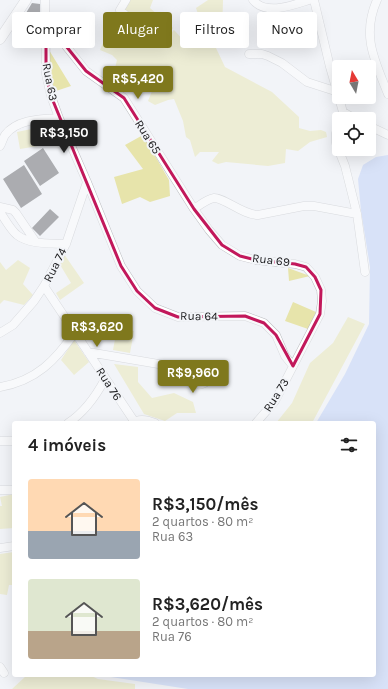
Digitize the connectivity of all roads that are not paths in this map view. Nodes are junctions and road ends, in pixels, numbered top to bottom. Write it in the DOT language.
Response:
graph roads {
  1 [pos="26,0"];
  2 [pos="41,0"];
  3 [pos="44,0"];
  4 [pos="126,0"];
  5 [pos="253,0"];
  6 [pos="309,0"];
  7 [pos="314,0"];
  8 [pos="377,0"];
  9 [pos="45,9"];
  10 [pos="45,12"];
  11 [pos="122,12"];
  12 [pos="0,39"];
  13 [pos="46,48"];
  14 [pos="68,48"];
  15 [pos="249,54"];
  16 [pos="332,73"];
  17 [pos="332,90"];
  18 [pos="388,94"];
  19 [pos="58,118"];
  20 [pos="376,129"];
  21 [pos="388,135"];
  22 [pos="0,146"];
  23 [pos="341,156"];
  24 [pos="87,182"];
  25 [pos="0,207"];
  26 [pos="194,209"];
  27 [pos="0,212"];
  28 [pos="356,214"];
  29 [pos="35,241"];
  30 [pos="66,244"];
  31 [pos="365,272"];
  32 [pos="44,286"];
  33 [pos="75,332"];
  34 [pos="0,333"];
  35 [pos="88,352"];
  36 [pos="293,366"];
  37 [pos="182,368"];
  38 [pos="105,379"];
  39 [pos="0,387"];
  40 [pos="71,421"];
  41 [pos="132,421"];
  42 [pos="138,421"];
  43 [pos="152,421"];
  44 [pos="258,421"];
  45 [pos="0,441"];
  46 [pos="12,441"];
  47 [pos="0,490"];
  48 [pos="12,490"];
  49 [pos="12,546"];
  50 [pos="0,548"];
  1 -- 12 [label="main road"];
  2 -- 9 [label="street"];
  3 -- 9 [label="street, Rua 63"];
  4 -- 11 [label="street"];
  5 -- 6 [label="street"];
  7 -- 16 [label="street"];
  8 -- 18 [label="street"];
  9 -- 10 [label="street, Rua 63"];
  13 -- 19 [label="street, Rua 63"];
  14 -- 26 [label="street, Rua 65"];
  15 -- 17 [label="street"];
  19 -- 22 [label="street"];
  19 -- 24 [label="street, Rua 63"];
  20 -- 21 [label="street"];
  23 -- 28 [label="street"];
  24 -- 30 [label="street, Rua 74"];
  24 -- 36 [label="street, Rua 64"];
  25 -- 29 [label="street"];
  26 -- 28 [label="street"];
  26 -- 36 [label="street, Rua 69"];
  27 -- 29 [label="street"];
  28 -- 31 [label="street"];
  29 -- 30 [label="street"];
  30 -- 32 [label="street, Rua 74"];
  32 -- 33 [label="street, Rua 76"];
  32 -- 34 [label="street, Rua 74"];
  33 -- 35 [label="street, Rua 76"];
  33 -- 39 [label="street"];
  35 -- 37 [label="street"];
  35 -- 38 [label="street, Rua 76"];
  36 -- 44 [label="street, Rua 73"];
  38 -- 40 [label="street"];
  38 -- 41 [label="street, Rua 76"];
  42 -- 43 [label="street"];
  45 -- 46 [label="street"];
  47 -- 48 [label="street"];
  49 -- 50 [label="street"];
}
